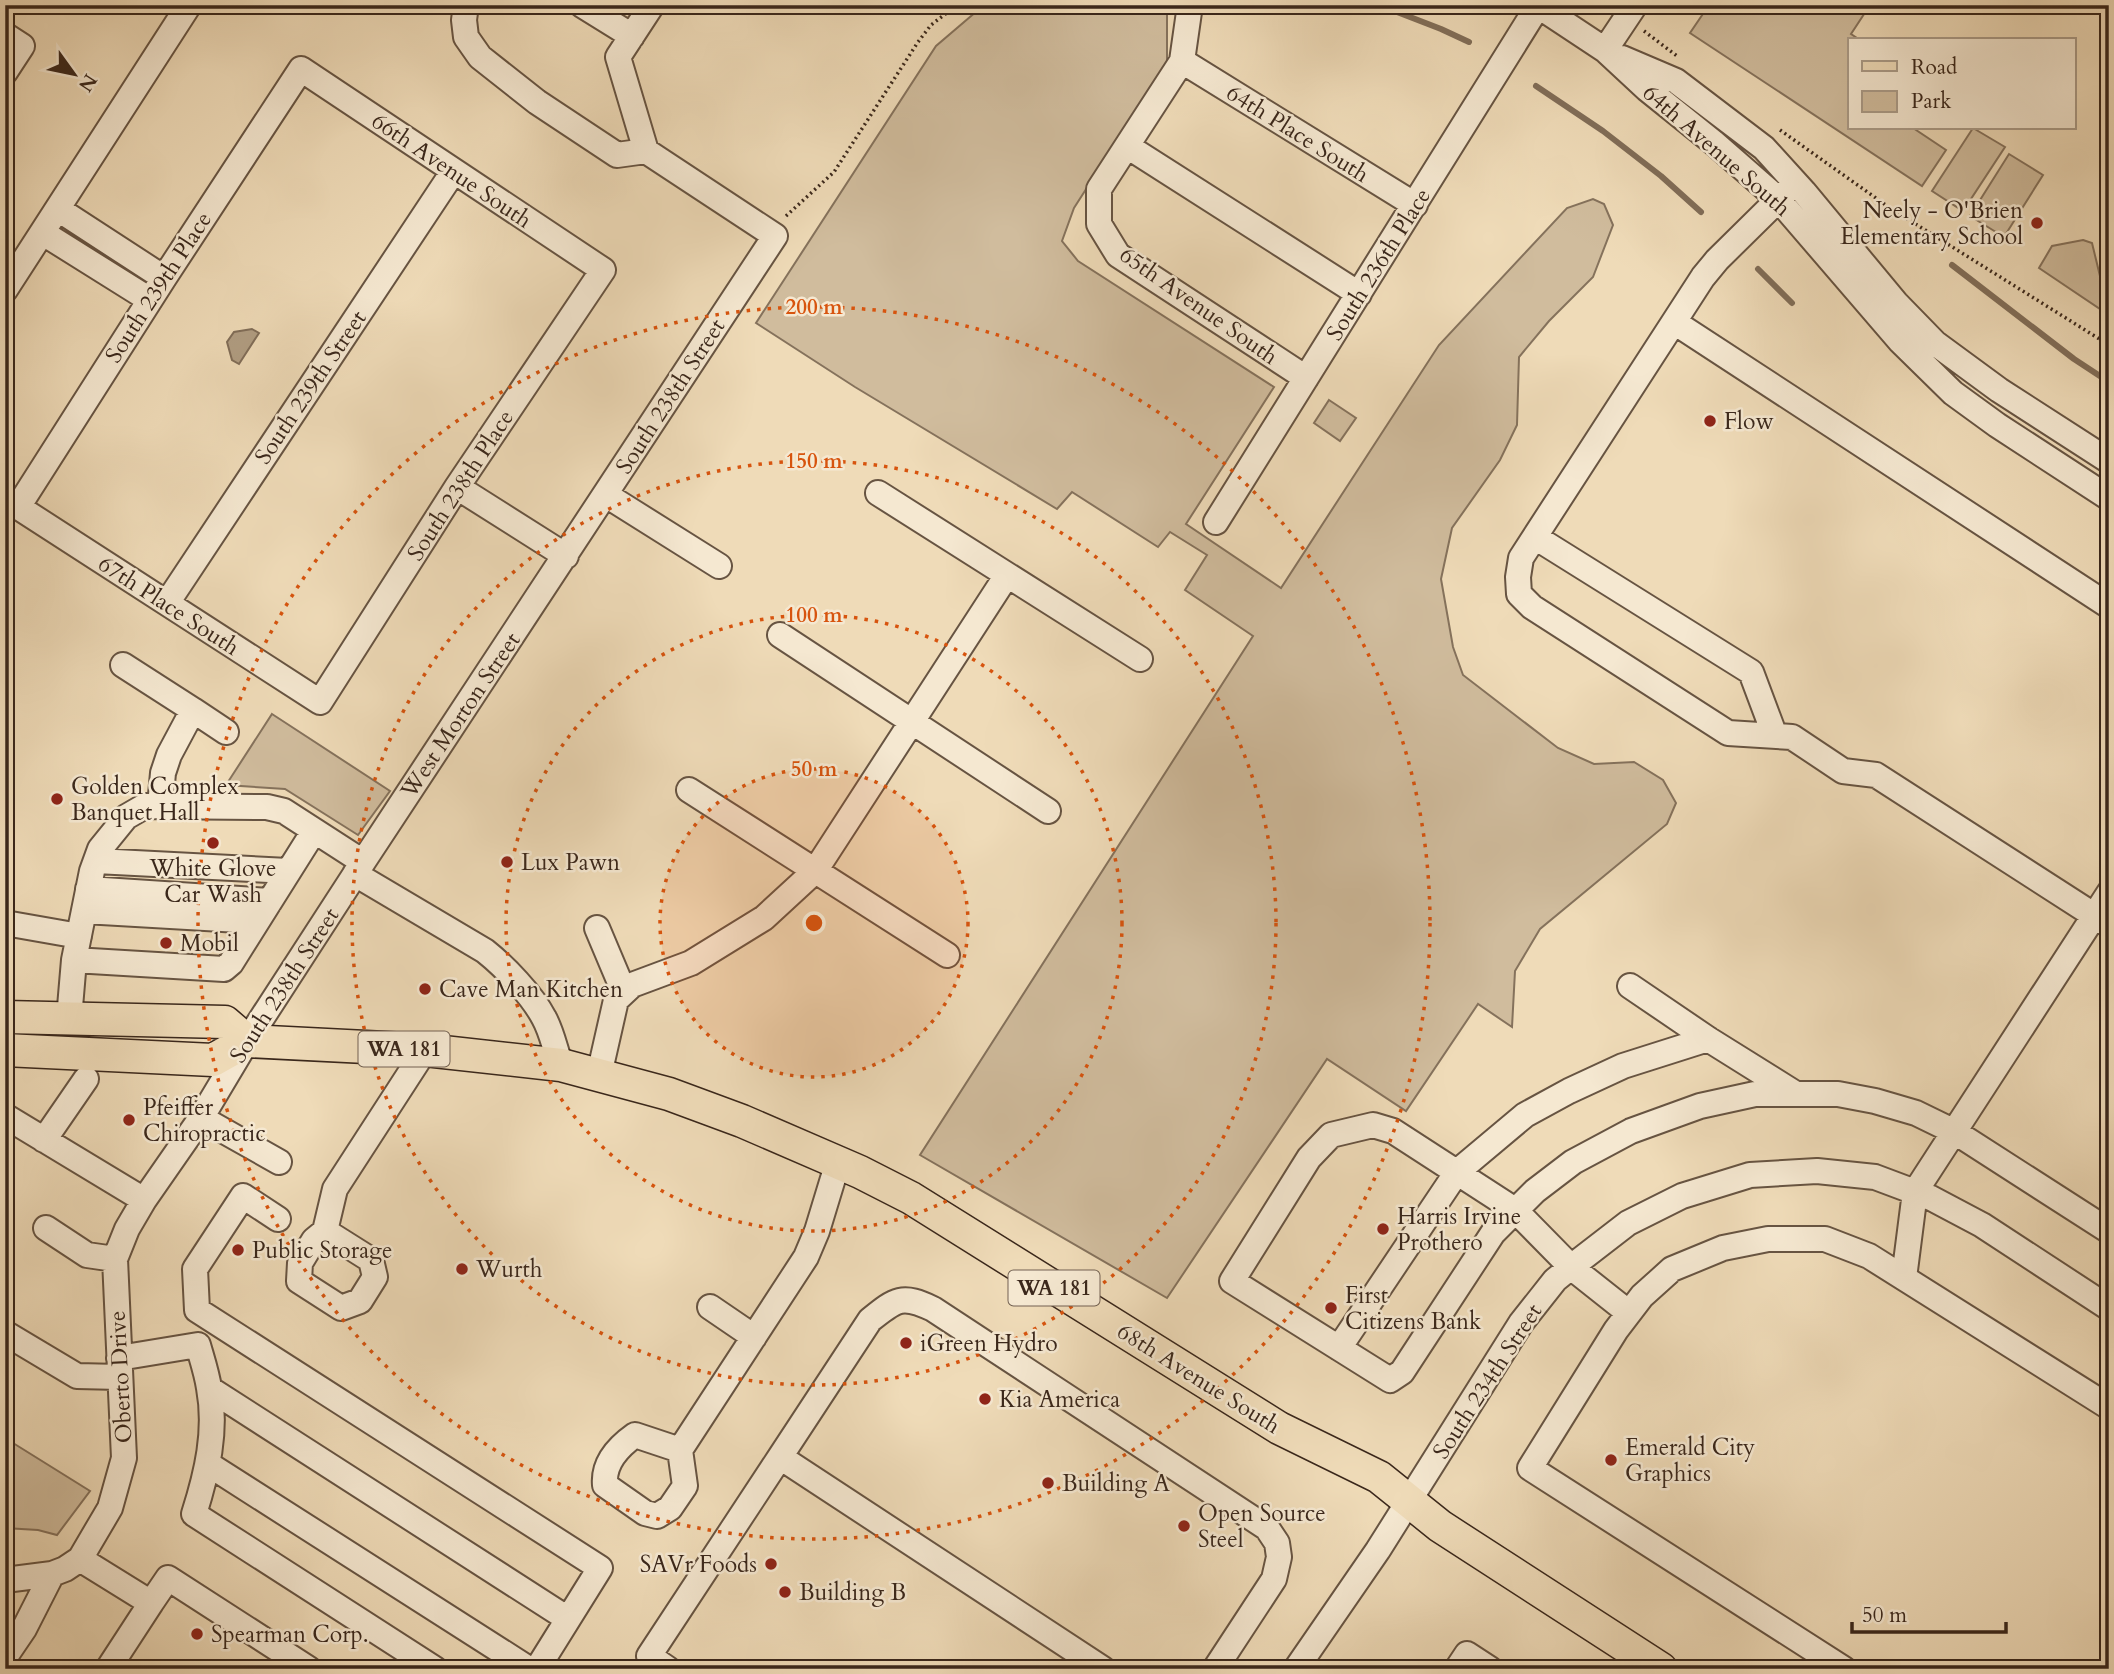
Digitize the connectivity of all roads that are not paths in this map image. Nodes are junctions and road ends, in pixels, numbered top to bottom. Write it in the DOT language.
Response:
graph roads {
  1 [pos="189,5"];
  2 [pos="466,5"];
  3 [pos="582,5"];
  4 [pos="652,5"];
  5 [pos="1189,5"];
  6 [pos="1537,6"];
  7 [pos="1631,12"];
  8 [pos="5,35"];
  9 [pos="632,36"];
  10 [pos="1605,50"];
  11 [pos="1182,61"];
  12 [pos="301,69"];
  13 [pos="5,72"];
  14 [pos="1127,146"];
  15 [pos="646,151"];
  16 [pos="453,172"];
  17 [pos="1787,191"];
  18 [pos="1415,205"];
  19 [pos="58,209"];
  20 [pos="43,233"];
  21 [pos="603,270"];
  22 [pos="164,278"];
  23 [pos="5,290"];
  24 [pos="1359,294"];
  25 [pos="150,300"];
  26 [pos="1674,322"];
  27 [pos="1306,378"];
  28 [pos="2109,461"];
  29 [pos="457,486"];
  30 [pos="878,493"];
  31 [pos="606,495"];
  32 [pos="2109,498"];
  33 [pos="18,507"];
  34 [pos="1216,522"];
  35 [pos="1535,537"];
  36 [pos="566,556"];
  37 [pos="719,566"];
  38 [pos="1007,575"];
  39 [pos="167,603"];
  40 [pos="2109,606"];
  41 [pos="780,635"];
  42 [pos="1140,659"];
  43 [pos="123,665"];
  44 [pos="320,702"];
  45 [pos="193,710"];
  46 [pos="912,721"];
  47 [pos="226,732"];
  48 [pos="1774,736"];
  49 [pos="689,790"];
  50 [pos="160,806"];
  51 [pos="1048,811"];
  52 [pos="314,831"];
  53 [pos="96,861"];
  54 [pos="359,868"];
  55 [pos="289,871"];
  56 [pos="815,871"];
  57 [pos="2109,893"];
  58 [pos="86,900"];
  59 [pos="263,911"];
  60 [pos="2101,920"];
  61 [pos="5,923"];
  62 [pos="597,928"];
  63 [pos="79,936"];
  64 [pos="947,955"];
  65 [pos="74,960"];
  66 [pos="1630,986"];
  67 [pos="624,992"];
  68 [pos="5,1017"];
  69 [pos="69,1019"];
  70 [pos="1707,1039"];
  71 [pos="247,1041"];
  72 [pos="5,1050"];
  73 [pos="425,1050"];
  74 [pos="561,1065"];
  75 [pos="89,1067"];
  76 [pos="599,1075"];
  77 [pos="1796,1094"];
  78 [pos="5,1116"];
  79 [pos="201,1118"];
  80 [pos="1955,1132"];
  81 [pos="44,1140"];
  82 [pos="279,1162"];
  83 [pos="838,1162"];
  84 [pos="1457,1172"];
  85 [pos="1915,1192"];
  86 [pos="144,1200"];
  87 [pos="1515,1210"];
  88 [pos="278,1219"];
  89 [pos="46,1228"];
  90 [pos="325,1231"];
  91 [pos="2109,1231"];
  92 [pos="115,1259"];
  93 [pos="1571,1266"];
  94 [pos="1904,1278"];
  95 [pos="710,1307"];
  96 [pos="2109,1308"];
  97 [pos="197,1310"];
  98 [pos="1629,1313"];
  99 [pos="5,1333"];
  100 [pos="754,1337"];
  101 [pos="198,1345"];
  102 [pos="1339,1348"];
  103 [pos="119,1368"];
  104 [pos="210,1390"];
  105 [pos="2109,1407"];
  106 [pos="680,1450"];
  107 [pos="780,1457"];
  108 [pos="208,1464"];
  109 [pos="1409,1501"];
  110 [pos="80,1559"];
  111 [pos="52,1574"];
  112 [pos="7,1579"];
  113 [pos="151,1604"];
  114 [pos="568,1619"];
  115 [pos="5,1657"];
  116 [pos="108,1669"];
  117 [pos="309,1669"];
  118 [pos="435,1669"];
  119 [pos="529,1669"];
  120 [pos="537,1669"];
  121 [pos="668,1669"];
  122 [pos="1103,1669"];
  123 [pos="1214,1669"];
  124 [pos="1296,1669"];
  125 [pos="1457,1669"];
  126 [pos="1490,1669"];
  127 [pos="1661,1669"];
  128 [pos="1843,1669"];
  1 -- 19 [label="street"];
  2 -- 15 [label="street"];
  3 -- 9 [label="street"];
  4 -- 9 [label="street"];
  5 -- 11 [label="street"];
  6 -- 10 [label="street, 64th Avenue South"];
  6 -- 18 [label="street, South 236th Place"];
  7 -- 10 [label="street"];
  8 -- 13 [label="street"];
  9 -- 15 [label="street"];
  10 -- 17 [label="street, 64th Avenue South"];
  11 -- 14 [label="street"];
  11 -- 18 [label="street, 64th Place South"];
  12 -- 16 [label="street, 66th Avenue South"];
  12 -- 22 [label="street, South 239th Place"];
  14 -- 24 [label="street"];
  14 -- 27 [label="street, 65th Avenue South"];
  15 -- 31 [label="street, South 238th Street"];
  16 -- 21 [label="street, 66th Avenue South"];
  16 -- 39 [label="street, South 239th Street"];
  17 -- 26 [label="street"];
  17 -- 28 [label="street, 64th Avenue South"];
  17 -- 32 [label="street, 64th Avenue South"];
  18 -- 24 [label="street, South 236th Place"];
  19 -- 20 [label="street"];
  19 -- 22 [label="street"];
  20 -- 23 [label="street"];
  20 -- 25 [label="street"];
  21 -- 29 [label="street, South 238th Place"];
  22 -- 25 [label="street, South 239th Place"];
  24 -- 27 [label="street, South 236th Place"];
  25 -- 33 [label="street, South 239th Place"];
  26 -- 35 [label="street"];
  26 -- 40 [label="street"];
  27 -- 34 [label="street, South 236th Place"];
  29 -- 36 [label="street"];
  29 -- 44 [label="street, South 238th Place"];
  30 -- 38 [label="street"];
  31 -- 36 [label="street, South 238th Street"];
  31 -- 37 [label="street"];
  33 -- 39 [label="street, 67th Place South"];
  35 -- 48 [label="street"];
  35 -- 48 [label="street"];
  36 -- 54 [label="street, West Morton Street"];
  38 -- 42 [label="street"];
  38 -- 46 [label="street"];
  39 -- 44 [label="street, 67th Place South"];
  41 -- 46 [label="street"];
  43 -- 45 [label="street"];
  45 -- 47 [label="street"];
  45 -- 50 [label="street"];
  46 -- 51 [label="street"];
  46 -- 56 [label="street"];
  48 -- 60 [label="street"];
  49 -- 56 [label="street"];
  50 -- 52 [label="street"];
  50 -- 53 [label="street"];
  52 -- 54 [label="street"];
  52 -- 55 [label="street"];
  53 -- 55 [label="street"];
  53 -- 58 [label="street"];
  54 -- 71 [label="street, South 238th Street"];
  54 -- 74 [label="street"];
  55 -- 59 [label="street"];
  56 -- 64 [label="street"];
  56 -- 67 [label="street"];
  57 -- 60 [label="street"];
  58 -- 59 [label="street"];
  58 -- 63 [label="street"];
  59 -- 65 [label="street"];
  60 -- 80 [label="street"];
  61 -- 63 [label="street"];
  62 -- 67 [label="street"];
  63 -- 65 [label="street"];
  65 -- 69 [label="street"];
  66 -- 70 [label="street"];
  67 -- 76 [label="street"];
  68 -- 69 [label="main road"];
  69 -- 71 [label="main road"];
  70 -- 77 [label="street"];
  70 -- 84 [label="street"];
  71 -- 73 [label="main road, WA 181"];
  71 -- 75 [label="main road"];
  71 -- 79 [label="street, South 238th Street"];
  72 -- 75 [label="main road"];
  73 -- 74 [label="main road, WA 181"];
  73 -- 90 [label="street"];
  74 -- 76 [label="main road, 68th Avenue South / WA 181"];
  75 -- 81 [label="street"];
  76 -- 83 [label="main road, 68th Avenue South / WA 181"];
  77 -- 80 [label="street"];
  77 -- 87 [label="street"];
  78 -- 81 [label="street"];
  79 -- 82 [label="street"];
  79 -- 86 [label="street, South 238th Street"];
  80 -- 85 [label="street"];
  80 -- 91 [label="street"];
  81 -- 86 [label="street"];
  83 -- 100 [label="street"];
  83 -- 109 [label="main road, 68th Avenue South / WA 181"];
  84 -- 87 [label="street"];
  84 -- 102 [label="street"];
  84 -- 102 [label="street"];
  85 -- 93 [label="street, South 234th Street"];
  85 -- 94 [label="street"];
  85 -- 96 [label="street"];
  86 -- 92 [label="street, Oberto Drive"];
  87 -- 93 [label="street"];
  87 -- 102 [label="street"];
  88 -- 97 [label="street"];
  89 -- 92 [label="street"];
  92 -- 103 [label="street, Oberto Drive"];
  93 -- 98 [label="street"];
  93 -- 109 [label="street, South 234th Street"];
  94 -- 98 [label="street"];
  94 -- 105 [label="street"];
  95 -- 100 [label="street"];
  97 -- 101 [label="street"];
  97 -- 114 [label="street"];
  98 -- 128 [label="street"];
  99 -- 103 [label="street"];
  100 -- 106 [label="street"];
  101 -- 103 [label="street"];
  101 -- 104 [label="street"];
  103 -- 110 [label="street, Oberto Drive"];
  104 -- 108 [label="street"];
  104 -- 114 [label="street"];
  107 -- 121 [label="street"];
  107 -- 122 [label="street"];
  107 -- 123 [label="street"];
  108 -- 118 [label="street"];
  108 -- 119 [label="street"];
  109 -- 124 [label="street, South 234th Street"];
  109 -- 127 [label="main road, 68th Avenue South / WA 181"];
  110 -- 111 [label="street"];
  110 -- 113 [label="street"];
  111 -- 112 [label="street"];
  111 -- 115 [label="street"];
  113 -- 116 [label="street"];
  113 -- 117 [label="street"];
  114 -- 120 [label="street"];
  125 -- 126 [label="street"];
}
